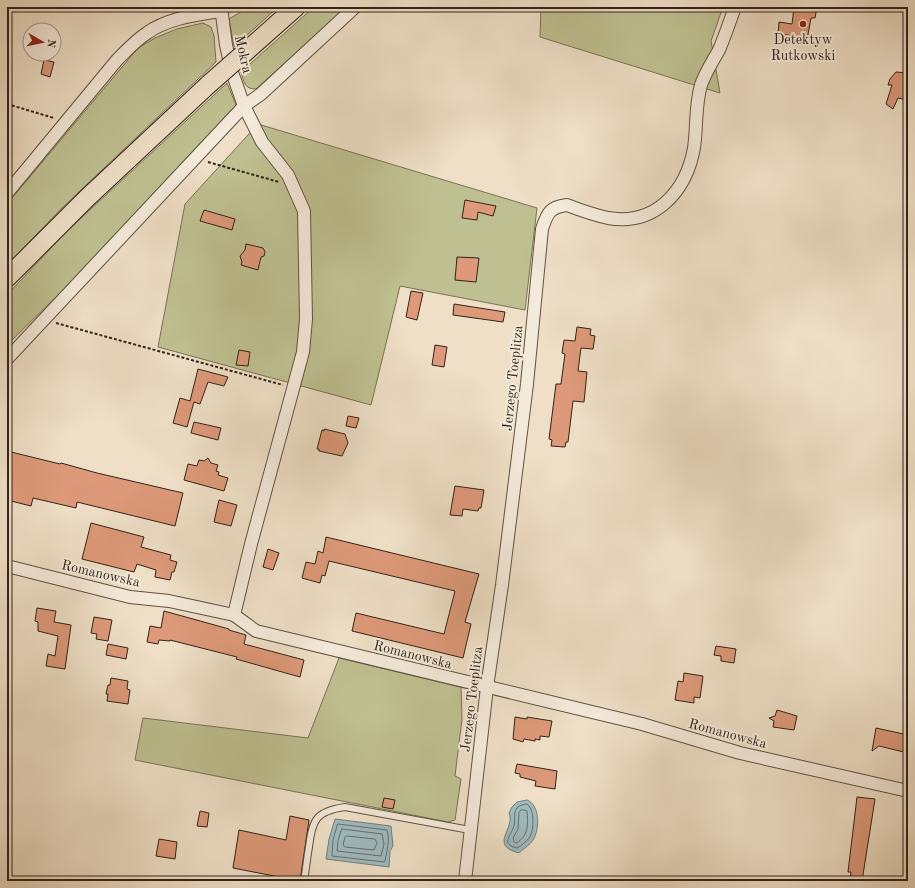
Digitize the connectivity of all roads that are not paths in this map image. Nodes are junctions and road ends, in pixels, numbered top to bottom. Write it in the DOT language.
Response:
graph roads {
  1 [pos="234,7"];
  2 [pos="296,7"];
  3 [pos="355,7"];
  4 [pos="735,7"];
  5 [pos="221,9"];
  6 [pos="244,106"];
  7 [pos="7,194"];
  8 [pos="7,278"];
  9 [pos="7,359"];
  10 [pos="7,566"];
  11 [pos="234,615"];
  12 [pos="487,687"];
  13 [pos="908,791"];
  14 [pos="470,830"];
  15 [pos="304,881"];
  16 [pos="465,881"];
  1 -- 5 [label="lane"];
  2 -- 8 [label="main road, bridge"];
  3 -- 6 [label="street"];
  4 -- 12 [label="street, Jerzego Toeplitza"];
  5 -- 6 [label="street, Mokra"];
  5 -- 7 [label="street"];
  6 -- 9 [label="street"];
  6 -- 11 [label="street, Mokra"];
  10 -- 11 [label="street, Romanowska"];
  11 -- 12 [label="street, Romanowska"];
  12 -- 13 [label="street, Romanowska"];
  12 -- 14 [label="street, Jerzego Toeplitza"];
  14 -- 15 [label="lane"];
  14 -- 16 [label="street, Jerzego Toeplitza"];
}
